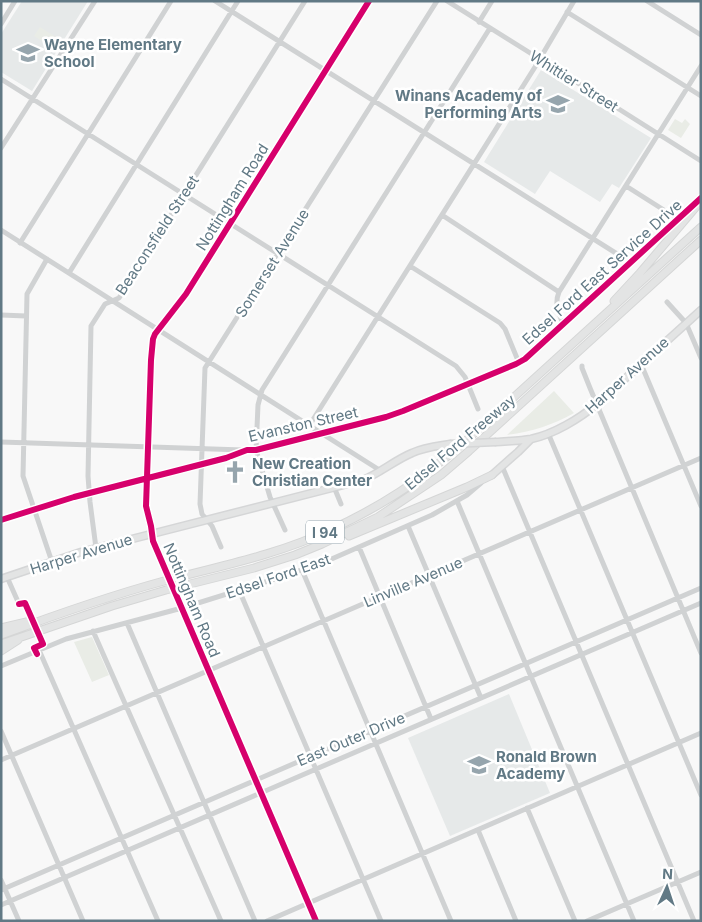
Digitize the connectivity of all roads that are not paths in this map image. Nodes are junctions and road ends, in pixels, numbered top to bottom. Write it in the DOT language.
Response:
graph roads {
  1 [pos="15,1"];
  2 [pos="95,1"];
  3 [pos="171,1"];
  4 [pos="215,1"];
  5 [pos="238,1"];
  6 [pos="305,1"];
  7 [pos="370,1"];
  8 [pos="437,1"];
  9 [pos="447,1"];
  10 [pos="492,1"];
  11 [pos="574,1"];
  12 [pos="647,1"];
  13 [pos="232,12"];
  14 [pos="567,12"];
  15 [pos="479,22"];
  16 [pos="1,24"];
  17 [pos="490,28"];
  18 [pos="701,35"];
  19 [pos="280,42"];
  20 [pos="539,58"];
  21 [pos="701,66"];
  22 [pos="326,71"];
  23 [pos="1,79"];
  24 [pos="687,88"];
  25 [pos="701,96"];
  26 [pos="34,99"];
  27 [pos="374,101"];
  28 [pos="424,132"];
  29 [pos="89,134"];
  30 [pos="658,134"];
  31 [pos="1,148"];
  32 [pos="701,161"];
  33 [pos="136,164"];
  34 [pos="474,164"];
  35 [pos="626,186"];
  36 [pos="184,194"];
  37 [pos="701,200"];
  38 [pos="442,215"];
  39 [pos="678,219"];
  40 [pos="230,223"];
  41 [pos="701,227"];
  42 [pos="1,230"];
  43 [pos="593,239"];
  44 [pos="701,240"];
  45 [pos="20,242"];
  46 [pos="278,254"];
  47 [pos="47,259"];
  48 [pos="630,262"];
  49 [pos="410,266"];
  50 [pos="69,273"];
  51 [pos="328,285"];
  52 [pos="559,292"];
  53 [pos="112,301"];
  54 [pos="666,302"];
  55 [pos="610,310"];
  56 [pos="701,310"];
  57 [pos="1,315"];
  58 [pos="26,316"];
  59 [pos="378,317"];
  60 [pos="686,323"];
  61 [pos="563,324"];
  62 [pos="157,330"];
  63 [pos="701,358"];
  64 [pos="209,363"];
  65 [pos="519,363"];
  66 [pos="641,364"];
  67 [pos="582,366"];
  68 [pos="468,384"];
  69 [pos="260,395"];
  70 [pos="597,404"];
  71 [pos="478,409"];
  72 [pos="309,426"];
  73 [pos="548,433"];
  74 [pos="321,434"];
  75 [pos="531,439"];
  76 [pos="1,442"];
  77 [pos="24,443"];
  78 [pos="89,444"];
  79 [pos="148,446"];
  80 [pos="202,448"];
  81 [pos="247,450"];
  82 [pos="256,450"];
  83 [pos="701,458"];
  84 [pos="202,464"];
  85 [pos="683,465"];
  86 [pos="502,466"];
  87 [pos="381,471"];
  88 [pos="492,475"];
  89 [pos="147,478"];
  90 [pos="334,487"];
  91 [pos="631,488"];
  92 [pos="89,493"];
  93 [pos="457,501"];
  94 [pos="273,503"];
  95 [pos="341,504"];
  96 [pos="701,506"];
  97 [pos="34,510"];
  98 [pos="580,510"];
  99 [pos="1,520"];
  100 [pos="207,520"];
  101 [pos="408,526"];
  102 [pos="285,530"];
  103 [pos="530,532"];
  104 [pos="152,534"];
  105 [pos="322,544"];
  106 [pos="220,547"];
  107 [pos="359,547"];
  108 [pos="96,548"];
  109 [pos="479,553"];
  110 [pos="52,562"];
  111 [pos="302,570"];
  112 [pos="430,575"];
  113 [pos="4,578"];
  114 [pos="701,588"];
  115 [pos="240,590"];
  116 [pos="380,596"];
  117 [pos="678,598"];
  118 [pos="701,603"];
  119 [pos="19,604"];
  120 [pos="181,606"];
  121 [pos="683,611"];
  122 [pos="47,618"];
  123 [pos="627,620"];
  124 [pos="323,621"];
  125 [pos="127,622"];
  126 [pos="1,628"];
  127 [pos="93,631"];
  128 [pos="632,633"];
  129 [pos="1,635"];
  130 [pos="25,635"];
  131 [pos="576,642"];
  132 [pos="1,644"];
  133 [pos="263,646"];
  134 [pos="40,650"];
  135 [pos="1,651"];
  136 [pos="701,653"];
  137 [pos="582,655"];
  138 [pos="526,664"];
  139 [pos="1,666"];
  140 [pos="208,670"];
  141 [pos="531,676"];
  142 [pos="476,685"];
  143 [pos="157,692"];
  144 [pos="481,698"];
  145 [pos="126,706"];
  146 [pos="426,706"];
  147 [pos="432,719"];
  148 [pos="74,728"];
  149 [pos="370,730"];
  150 [pos="1,731"];
  151 [pos="701,734"];
  152 [pos="679,743"];
  153 [pos="376,744"];
  154 [pos="12,755"];
  155 [pos="310,756"];
  156 [pos="1,760"];
  157 [pos="628,765"];
  158 [pos="316,769"];
  159 [pos="256,780"];
  160 [pos="577,787"];
  161 [pos="261,793"];
  162 [pos="701,795"];
  163 [pos="204,802"];
  164 [pos="527,808"];
  165 [pos="174,815"];
  166 [pos="210,815"];
  167 [pos="180,828"];
  168 [pos="478,830"];
  169 [pos="121,838"];
  170 [pos="127,851"];
  171 [pos="422,854"];
  172 [pos="59,865"];
  173 [pos="701,872"];
  174 [pos="65,878"];
  175 [pos="363,879"];
  176 [pos="1,880"];
  177 [pos="677,882"];
  178 [pos="3,889"];
  179 [pos="10,901"];
  180 [pos="309,903"];
  181 [pos="627,904"];
  182 [pos="1,905"];
  183 [pos="19,921"];
  184 [pos="83,921"];
  185 [pos="158,921"];
  186 [pos="221,921"];
  187 [pos="255,921"];
  188 [pos="267,921"];
  189 [pos="316,921"];
  190 [pos="381,921"];
  191 [pos="451,921"];
  192 [pos="516,921"];
  193 [pos="575,921"];
  194 [pos="587,921"];
  195 [pos="634,921"];
  196 [pos="694,921"];
  1 -- 16 [label="street"];
  2 -- 26 [label="street"];
  3 -- 29 [label="street"];
  4 -- 13 [label="street"];
  5 -- 13 [label="street"];
  6 -- 19 [label="street, Beaconsfield Street"];
  7 -- 22 [label="street, Nottingham Road"];
  8 -- 27 [label="street, Somerset Avenue"];
  9 -- 15 [label="street, Whittier Street"];
  10 -- 15 [label="street"];
  11 -- 14 [label="street"];
  12 -- 18 [label="street"];
  13 -- 19 [label="street"];
  13 -- 33 [label="street"];
  14 -- 20 [label="street"];
  14 -- 24 [label="street"];
  15 -- 17 [label="street, Whittier Street"];
  17 -- 20 [label="street, Whittier Street"];
  17 -- 28 [label="street"];
  19 -- 22 [label="street"];
  19 -- 36 [label="street, Beaconsfield Street"];
  20 -- 30 [label="street, Whittier Street"];
  20 -- 34 [label="street"];
  21 -- 24 [label="street"];
  22 -- 27 [label="street"];
  22 -- 40 [label="street, Nottingham Road"];
  23 -- 26 [label="street"];
  24 -- 25 [label="street"];
  24 -- 30 [label="street"];
  26 -- 29 [label="street"];
  26 -- 31 [label="street"];
  27 -- 28 [label="street"];
  27 -- 46 [label="street, Somerset Avenue"];
  28 -- 34 [label="street"];
  28 -- 51 [label="street"];
  29 -- 33 [label="street"];
  29 -- 45 [label="street"];
  30 -- 32 [label="street, Whittier Street"];
  30 -- 35 [label="street"];
  33 -- 36 [label="street"];
  33 -- 50 [label="street"];
  34 -- 38 [label="street"];
  34 -- 43 [label="street"];
  35 -- 39 [label="street"];
  35 -- 43 [label="street"];
  36 -- 40 [label="street"];
  36 -- 53 [label="street, Beaconsfield Street"];
  37 -- 39 [label="street, Edsel Ford East Service Drive"];
  37 -- 55 [label="highway"];
  38 -- 49 [label="street"];
  38 -- 52 [label="street"];
  39 -- 48 [label="street, Edsel Ford East Service Drive"];
  40 -- 46 [label="street"];
  40 -- 62 [label="street, Nottingham Road"];
  41 -- 55 [label="highway, Edsel Ford Freeway / I 94"];
  42 -- 45 [label="street"];
  43 -- 48 [label="street"];
  43 -- 52 [label="street"];
  44 -- 105 [label="highway, Edsel Ford Freeway / I 94"];
  45 -- 47 [label="street"];
  46 -- 51 [label="street"];
  46 -- 64 [label="street, Somerset Avenue"];
  47 -- 50 [label="street"];
  47 -- 58 [label="street"];
  48 -- 61 [label="street, Edsel Ford East Service Drive"];
  49 -- 59 [label="street"];
  49 -- 65 [label="street"];
  50 -- 53 [label="street"];
  51 -- 59 [label="street"];
  51 -- 69 [label="street"];
  52 -- 61 [label="street"];
  53 -- 62 [label="street"];
  53 -- 78 [label="street, Beaconsfield Street"];
  54 -- 60 [label="street"];
  55 -- 122 [label="highway, Edsel Ford Freeway / I 94"];
  56 -- 60 [label="main road, Harper Avenue"];
  57 -- 58 [label="street"];
  58 -- 77 [label="street"];
  59 -- 68 [label="street"];
  59 -- 72 [label="street"];
  60 -- 63 [label="street"];
  60 -- 66 [label="main road, Harper Avenue"];
  61 -- 65 [label="street, Edsel Ford East Service Drive"];
  62 -- 64 [label="street"];
  62 -- 79 [label="street, Nottingham Road"];
  64 -- 69 [label="street"];
  64 -- 80 [label="street, Somerset Avenue"];
  65 -- 68 [label="street, Evanston Street"];
  66 -- 70 [label="main road, Harper Avenue"];
  66 -- 85 [label="street"];
  67 -- 70 [label="street"];
  68 -- 71 [label="street"];
  68 -- 74 [label="street, Evanston Street"];
  69 -- 72 [label="street"];
  69 -- 82 [label="street"];
  70 -- 73 [label="main road, Harper Avenue"];
  70 -- 91 [label="street"];
  72 -- 74 [label="street"];
  73 -- 75 [label="main road, Harper Avenue"];
  73 -- 98 [label="street"];
  74 -- 82 [label="street, Evanston Street"];
  74 -- 87 [label="street"];
  75 -- 86 [label="main road, Edsel Ford East"];
  75 -- 87 [label="main road, Harper Avenue, bridge"];
  76 -- 77 [label="street"];
  77 -- 78 [label="street"];
  77 -- 97 [label="street"];
  78 -- 79 [label="street"];
  78 -- 92 [label="street, Beaconsfield Street"];
  79 -- 80 [label="street"];
  79 -- 89 [label="street, Nottingham Road"];
  80 -- 81 [label="street"];
  80 -- 84 [label="street, Somerset Avenue"];
  81 -- 82 [label="street, Evanston Street"];
  81 -- 84 [label="street, Evanston Street"];
  82 -- 94 [label="street"];
  83 -- 85 [label="street, Linville Avenue"];
  84 -- 89 [label="street, Evanston Street"];
  84 -- 100 [label="street, Somerset Avenue"];
  85 -- 91 [label="street, Linville Avenue"];
  85 -- 96 [label="street"];
  86 -- 88 [label="main road, Edsel Ford East"];
  86 -- 103 [label="street"];
  87 -- 90 [label="main road, Harper Avenue"];
  88 -- 93 [label="street, Edsel Ford East"];
  88 -- 105 [label="highway"];
  89 -- 92 [label="street, Evanston Street"];
  89 -- 104 [label="street, Nottingham Road"];
  90 -- 94 [label="main road, Harper Avenue"];
  90 -- 95 [label="street"];
  91 -- 98 [label="street, Linville Avenue"];
  91 -- 117 [label="street"];
  92 -- 97 [label="street, Evanston Street"];
  92 -- 108 [label="street, Beaconsfield Street"];
  93 -- 101 [label="street, Edsel Ford East"];
  93 -- 109 [label="street"];
  94 -- 100 [label="main road, Harper Avenue"];
  94 -- 102 [label="street"];
  97 -- 99 [label="street, Evanston Street"];
  97 -- 110 [label="street"];
  98 -- 103 [label="street, Linville Avenue"];
  98 -- 123 [label="street"];
  100 -- 104 [label="main road, Harper Avenue"];
  100 -- 106 [label="street, Somerset Avenue"];
  101 -- 107 [label="street, Edsel Ford East"];
  101 -- 112 [label="street"];
  103 -- 109 [label="street, Linville Avenue"];
  103 -- 131 [label="street"];
  104 -- 108 [label="main road, Harper Avenue"];
  104 -- 120 [label="street, Nottingham Road, bridge"];
  105 -- 130 [label="highway, Edsel Ford Freeway / I 94"];
  107 -- 111 [label="street, Edsel Ford East"];
  107 -- 116 [label="street"];
  108 -- 110 [label="main road, Harper Avenue"];
  109 -- 112 [label="street, Linville Avenue"];
  109 -- 138 [label="street"];
  110 -- 113 [label="main road, Harper Avenue"];
  111 -- 115 [label="street, Edsel Ford East"];
  111 -- 124 [label="street"];
  112 -- 116 [label="street, Linville Avenue"];
  112 -- 142 [label="street"];
  113 -- 119 [label="street"];
  114 -- 117 [label="street, East Outer Drive"];
  115 -- 120 [label="street, Edsel Ford East"];
  115 -- 133 [label="street"];
  116 -- 124 [label="street, Linville Avenue"];
  116 -- 146 [label="street"];
  117 -- 121 [label="street"];
  117 -- 123 [label="street, East Outer Drive"];
  118 -- 121 [label="street, East Outer Drive"];
  120 -- 125 [label="street, Edsel Ford East"];
  120 -- 140 [label="street, Nottingham Road"];
  121 -- 128 [label="street, East Outer Drive"];
  121 -- 136 [label="street"];
  122 -- 126 [label="highway"];
  122 -- 129 [label="highway, Edsel Ford Freeway / I 94"];
  123 -- 128 [label="street"];
  123 -- 131 [label="street, East Outer Drive"];
  124 -- 133 [label="street, Linville Avenue"];
  124 -- 149 [label="street"];
  125 -- 127 [label="street, Edsel Ford East"];
  125 -- 143 [label="street"];
  127 -- 134 [label="street, Edsel Ford East"];
  127 -- 145 [label="street"];
  128 -- 137 [label="street, East Outer Drive"];
  128 -- 152 [label="street"];
  130 -- 132 [label="highway, Edsel Ford Freeway / I 94"];
  130 -- 135 [label="highway"];
  131 -- 137 [label="street"];
  131 -- 138 [label="street, East Outer Drive"];
  133 -- 140 [label="street, Linville Avenue"];
  133 -- 155 [label="street"];
  134 -- 139 [label="street, Edsel Ford East"];
  134 -- 148 [label="street"];
  137 -- 141 [label="street, East Outer Drive"];
  137 -- 157 [label="street"];
  138 -- 141 [label="street"];
  138 -- 142 [label="street, East Outer Drive"];
  140 -- 143 [label="street, Linville Avenue"];
  140 -- 159 [label="street, Nottingham Road"];
  141 -- 144 [label="street, East Outer Drive"];
  141 -- 160 [label="street"];
  142 -- 144 [label="street"];
  142 -- 146 [label="street, East Outer Drive"];
  143 -- 145 [label="street, Linville Avenue"];
  143 -- 163 [label="street"];
  144 -- 147 [label="street, East Outer Drive"];
  145 -- 148 [label="street, Linville Avenue"];
  145 -- 165 [label="street"];
  146 -- 147 [label="street"];
  146 -- 149 [label="street, East Outer Drive"];
  147 -- 153 [label="street, East Outer Drive"];
  148 -- 154 [label="street, Linville Avenue"];
  148 -- 169 [label="street"];
  149 -- 153 [label="street"];
  149 -- 155 [label="street, East Outer Drive"];
  150 -- 154 [label="street"];
  151 -- 152 [label="street"];
  152 -- 157 [label="street"];
  152 -- 162 [label="street"];
  153 -- 158 [label="street, East Outer Drive"];
  153 -- 171 [label="street"];
  154 -- 156 [label="street, Linville Avenue"];
  154 -- 172 [label="street"];
  155 -- 158 [label="street"];
  155 -- 159 [label="street, East Outer Drive"];
  157 -- 160 [label="street"];
  157 -- 177 [label="street"];
  158 -- 161 [label="street, East Outer Drive"];
  158 -- 175 [label="street"];
  159 -- 161 [label="street, Nottingham Road"];
  159 -- 163 [label="street, East Outer Drive"];
  160 -- 164 [label="street"];
  160 -- 181 [label="street"];
  161 -- 166 [label="street, East Outer Drive"];
  161 -- 180 [label="street, Nottingham Road"];
  163 -- 165 [label="street, East Outer Drive"];
  163 -- 166 [label="street"];
  164 -- 168 [label="street"];
  164 -- 193 [label="street"];
  165 -- 167 [label="street"];
  165 -- 169 [label="street, East Outer Drive"];
  166 -- 167 [label="street, East Outer Drive"];
  166 -- 187 [label="street"];
  167 -- 170 [label="street, East Outer Drive"];
  167 -- 186 [label="street"];
  168 -- 171 [label="street"];
  168 -- 192 [label="street"];
  169 -- 170 [label="street"];
  169 -- 172 [label="street, East Outer Drive"];
  170 -- 174 [label="street, East Outer Drive"];
  170 -- 185 [label="street"];
  171 -- 175 [label="street"];
  171 -- 191 [label="street"];
  172 -- 174 [label="street"];
  172 -- 178 [label="street, East Outer Drive"];
  173 -- 177 [label="street"];
  174 -- 179 [label="street, East Outer Drive"];
  174 -- 184 [label="street"];
  175 -- 180 [label="street"];
  175 -- 190 [label="street"];
  176 -- 178 [label="street"];
  177 -- 181 [label="street"];
  177 -- 196 [label="street"];
  178 -- 179 [label="street"];
  179 -- 182 [label="street, East Outer Drive"];
  179 -- 183 [label="street"];
  180 -- 188 [label="street"];
  180 -- 189 [label="street, Nottingham Road"];
  181 -- 194 [label="street"];
  181 -- 195 [label="street"];
}
